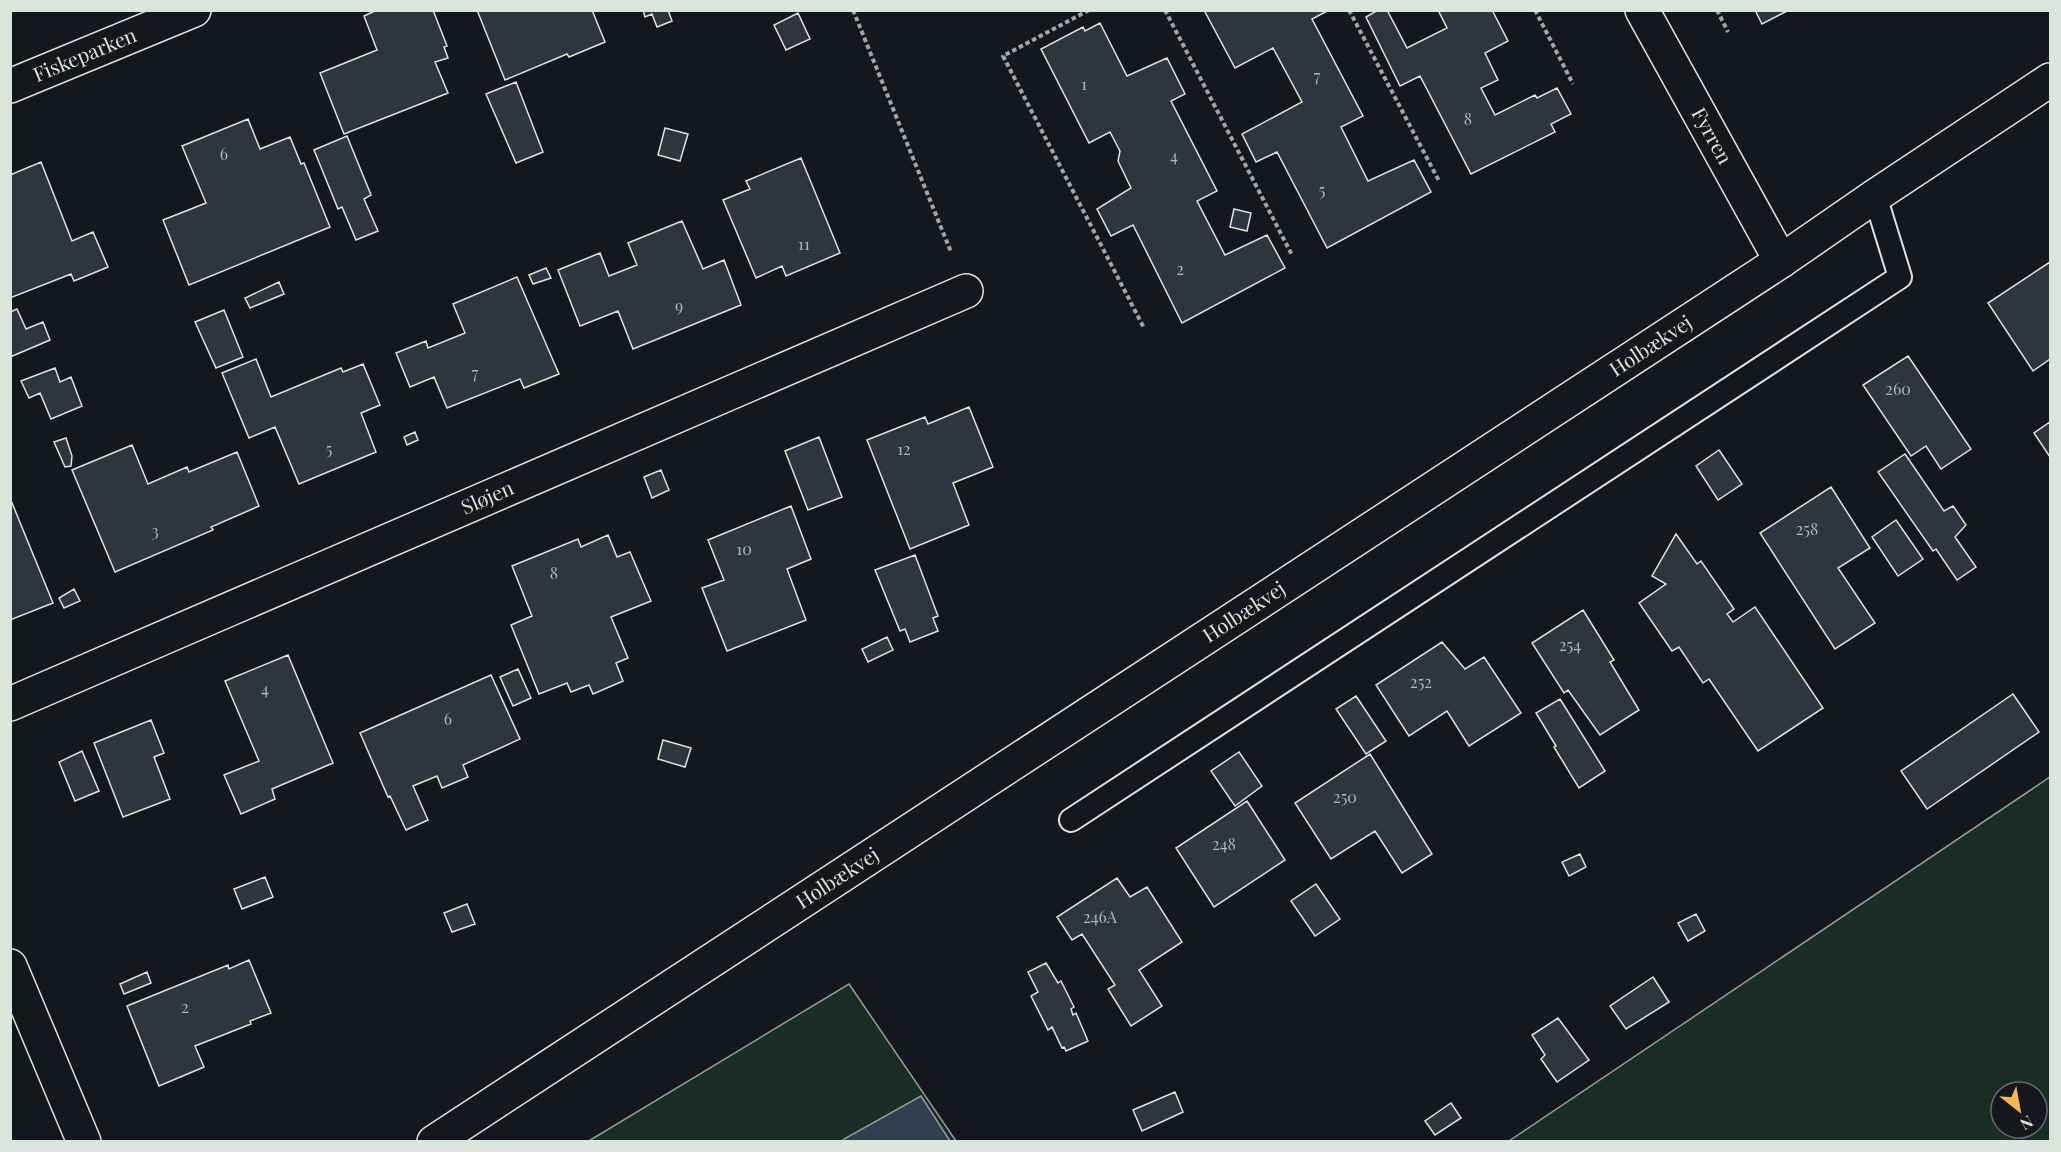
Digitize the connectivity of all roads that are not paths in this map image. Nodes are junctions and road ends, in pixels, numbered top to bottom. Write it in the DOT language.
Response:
graph roads {
  1 [pos="194,10"];
  2 [pos="1642,10"];
  3 [pos="2050,80"];
  4 [pos="10,86"];
  5 [pos="1875,196"];
  6 [pos="1781,261"];
  7 [pos="966,291"];
  8 [pos="10,704"];
  9 [pos="1071,820"];
  10 [pos="10,966"];
  11 [pos="84,1142"];
  12 [pos="434,1142"];
  1 -- 4 [label="street, Fiskeparken"];
  2 -- 6 [label="street, Fyrren"];
  3 -- 5 [label="street, Holbækvej"];
  5 -- 6 [label="street, Holbækvej"];
  5 -- 9 [label="lane"];
  6 -- 12 [label="street, Holbækvej"];
  7 -- 8 [label="street, Sløjen"];
  10 -- 11 [label="street"];
}
